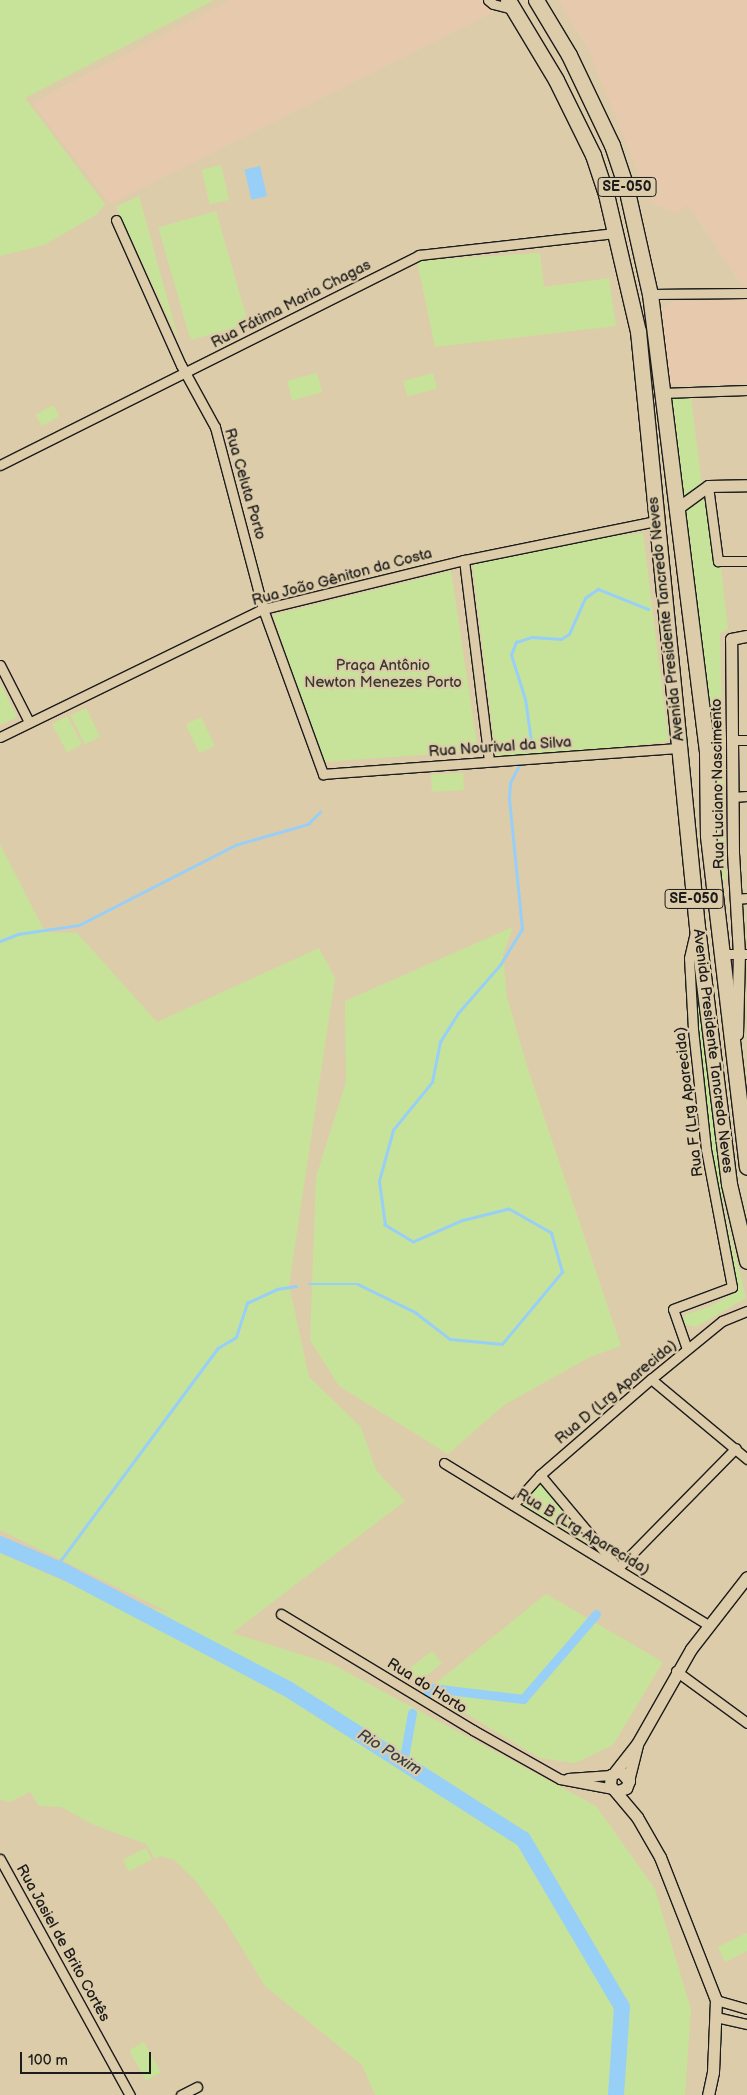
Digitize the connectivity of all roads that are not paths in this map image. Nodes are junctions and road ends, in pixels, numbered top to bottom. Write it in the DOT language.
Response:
graph roads {
  1 [pos="488,0"];
  2 [pos="536,0"];
  3 [pos="511,4"];
  4 [pos="116,220"];
  5 [pos="615,233"];
  6 [pos="747,293"];
  7 [pos="650,294"];
  8 [pos="185,373"];
  9 [pos="747,390"];
  10 [pos="662,393"];
  11 [pos="0,465"];
  12 [pos="747,485"];
  13 [pos="708,486"];
  14 [pos="675,507"];
  15 [pos="655,526"];
  16 [pos="464,560"];
  17 [pos="747,561"];
  18 [pos="263,609"];
  19 [pos="747,636"];
  20 [pos="0,665"];
  21 [pos="29,722"];
  22 [pos="0,737"];
  23 [pos="732,740"];
  24 [pos="747,740"];
  25 [pos="680,748"];
  26 [pos="489,760"];
  27 [pos="323,774"];
  28 [pos="732,796"];
  29 [pos="747,796"];
  30 [pos="741,898"];
  31 [pos="697,927"];
  32 [pos="722,954"];
  33 [pos="743,954"];
  34 [pos="736,1081"];
  35 [pos="747,1093"];
  36 [pos="747,1167"];
  37 [pos="747,1261"];
  38 [pos="747,1311"];
  39 [pos="687,1350"];
  40 [pos="652,1379"];
  41 [pos="736,1448"];
  42 [pos="747,1459"];
  43 [pos="444,1463"];
  44 [pos="540,1475"];
  45 [pos="513,1505"];
  46 [pos="618,1568"];
  47 [pos="747,1577"];
  48 [pos="281,1614"];
  49 [pos="708,1625"];
  50 [pos="676,1671"];
  51 [pos="747,1723"];
  52 [pos="637,1744"];
  53 [pos="613,1774"];
  54 [pos="560,1779"];
  55 [pos="629,1781"];
  56 [pos="615,1790"];
  57 [pos="637,1817"];
  58 [pos="0,1858"];
  59 [pos="716,2000"];
  60 [pos="747,2009"];
  61 [pos="716,2017"];
  62 [pos="747,2024"];
  63 [pos="196,2087"];
  64 [pos="130,2095"];
  65 [pos="181,2095"];
  66 [pos="708,2095"];
  1 -- 3 [label="street"];
  2 -- 7 [label="main road, Avenida Presidente Tancredo Neves / SE-050"];
  3 -- 5 [label="main road, Avenida Presidente Tancredo Neves / SE-050"];
  4 -- 8 [label="street, Rua Celuta Porto"];
  5 -- 8 [label="street, Rua Fátima Maria Chagas"];
  5 -- 15 [label="main road, Avenida Presidente Tancredo Neves / SE-050"];
  6 -- 7 [label="street"];
  7 -- 10 [label="main road, Avenida Presidente Tancredo Neves / SE-050"];
  8 -- 11 [label="street, Rua Fátima Maria Chagas"];
  8 -- 18 [label="street, Rua Celuta Porto"];
  9 -- 10 [label="street"];
  10 -- 14 [label="main road, Avenida Presidente Tancredo Neves / SE-050"];
  12 -- 13 [label="street"];
  13 -- 14 [label="street"];
  13 -- 17 [label="street"];
  14 -- 15 [label="main road"];
  14 -- 32 [label="main road, Avenida Presidente Tancredo Neves / SE-050"];
  15 -- 16 [label="street, Rua João Gêniton da Costa"];
  15 -- 25 [label="main road, Avenida Presidente Tancredo Neves / SE-050"];
  16 -- 18 [label="street, Rua João Gêniton da Costa"];
  16 -- 26 [label="street"];
  18 -- 21 [label="street, Rua João Gêniton da Costa"];
  18 -- 27 [label="street, Rua Celuta Porto"];
  19 -- 23 [label="street, Rua Luciano Nascimento"];
  20 -- 21 [label="street"];
  21 -- 22 [label="street, Rua João Gêniton da Costa"];
  23 -- 24 [label="street"];
  23 -- 28 [label="street, Rua Luciano Nascimento"];
  25 -- 26 [label="street, Rua Nourival da Silva"];
  25 -- 31 [label="main road, Avenida Presidente Tancredo Neves / SE-050"];
  26 -- 27 [label="street, Rua Nourival da Silva"];
  28 -- 29 [label="street"];
  28 -- 30 [label="street, Rua Luciano Nascimento"];
  30 -- 33 [label="street, Rua Luciano Nascimento"];
  31 -- 37 [label="main road, Avenida Presidente Tancredo Neves / SE-050"];
  31 -- 39 [label="street, Rua F (Lrg Aparecida)"];
  32 -- 33 [label="street"];
  32 -- 34 [label="main road, Avenida Presidente Tancredo Neves / SE-050"];
  33 -- 34 [label="street, Rua Luciano Nascimento"];
  34 -- 35 [label="street"];
  34 -- 36 [label="main road, Avenida Presidente Tancredo Neves / SE-050"];
  38 -- 39 [label="street, Rua D (Lrg Aparecida)"];
  39 -- 40 [label="street, Rua D (Lrg Aparecida)"];
  40 -- 41 [label="street"];
  40 -- 44 [label="street, Rua D (Lrg Aparecida)"];
  41 -- 42 [label="street"];
  41 -- 46 [label="street"];
  43 -- 45 [label="street, Rua B (Lrg Aparecida)"];
  44 -- 45 [label="street, Rua D (Lrg Aparecida)"];
  44 -- 46 [label="street"];
  45 -- 46 [label="street, Rua B (Lrg Aparecida)"];
  46 -- 49 [label="street, Rua B (Lrg Aparecida)"];
  47 -- 49 [label="street"];
  48 -- 54 [label="street, Rua do Horto"];
  49 -- 50 [label="street"];
  50 -- 51 [label="street"];
  50 -- 52 [label="street"];
  52 -- 53 [label="street"];
  52 -- 55 [label="street"];
  53 -- 54 [label="street"];
  53 -- 55 [label="street"];
  53 -- 56 [label="street"];
  54 -- 56 [label="street, Rua do Horto"];
  55 -- 56 [label="street"];
  55 -- 57 [label="street"];
  56 -- 57 [label="street"];
  57 -- 59 [label="street"];
  58 -- 64 [label="street, Rua Jasiel de Brito Cortês"];
  59 -- 60 [label="street"];
  59 -- 61 [label="street"];
  61 -- 62 [label="street"];
  61 -- 66 [label="street"];
  63 -- 65 [label="street"];
}
